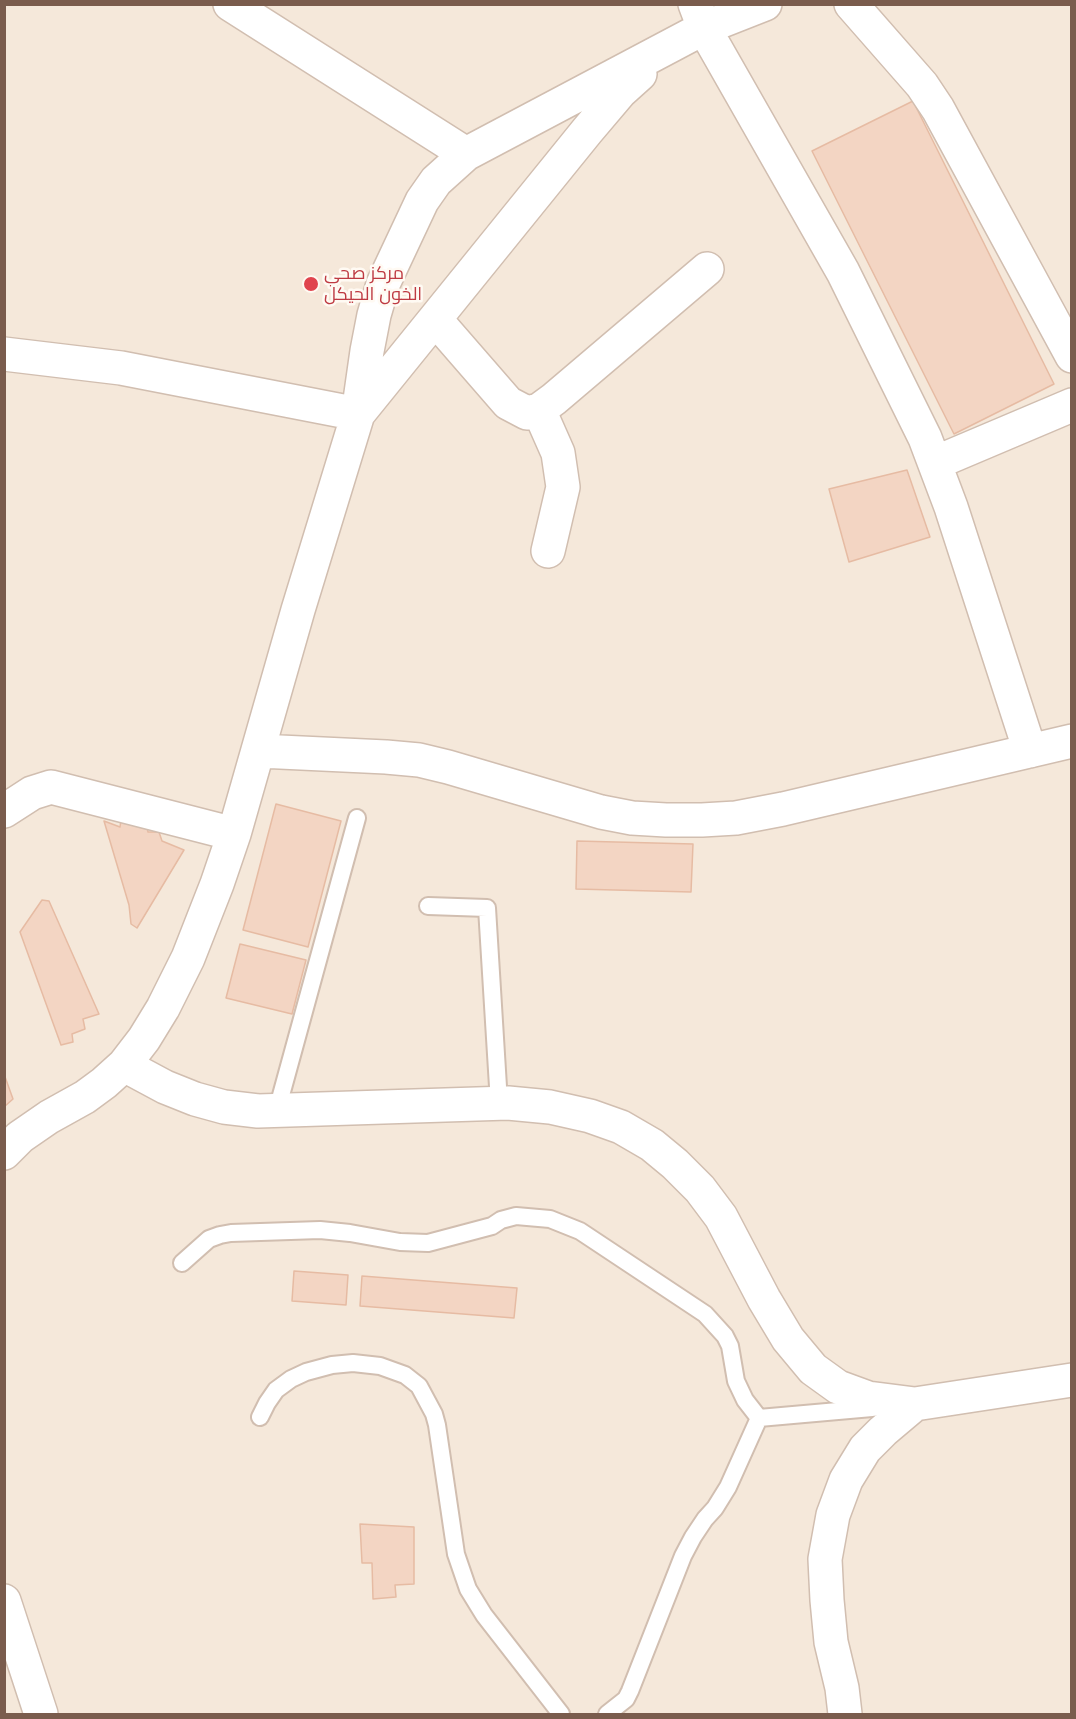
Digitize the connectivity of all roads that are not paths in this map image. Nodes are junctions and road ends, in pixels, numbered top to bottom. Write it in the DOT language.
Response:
graph roads {
  1 [pos="230,4"];
  2 [pos="765,4"];
  3 [pos="851,4"];
  4 [pos="700,16"];
  5 [pos="671,46"];
  6 [pos="466,154"];
  7 [pos="707,270"];
  8 [pos="435,319"];
  9 [pos="4,354"];
  10 [pos="1071,356"];
  11 [pos="1071,405"];
  12 [pos="539,410"];
  13 [pos="358,414"];
  14 [pos="936,463"];
  15 [pos="548,551"];
  16 [pos="1071,741"];
  17 [pos="259,751"];
  18 [pos="1030,751"];
  19 [pos="4,811"];
  20 [pos="357,818"];
  21 [pos="234,834"];
  22 [pos="428,906"];
  23 [pos="124,1065"];
  24 [pos="499,1103"];
  25 [pos="277,1110"];
  26 [pos="4,1153"];
  27 [pos="182,1263"];
  28 [pos="1071,1380"];
  29 [pos="915,1404"];
  30 [pos="260,1417"];
  31 [pos="759,1418"];
  32 [pos="4,1601"];
  33 [pos="41,1714"];
  34 [pos="561,1714"];
  35 [pos="607,1714"];
  36 [pos="845,1714"];
  1 -- 6 [label="street"];
  2 -- 4 [label="street"];
  3 -- 10 [label="street"];
  4 -- 5 [label="street"];
  4 -- 14 [label="street"];
  5 -- 6 [label="street"];
  5 -- 8 [label="street"];
  6 -- 13 [label="street"];
  7 -- 12 [label="street"];
  8 -- 12 [label="street"];
  8 -- 13 [label="street"];
  9 -- 13 [label="street"];
  11 -- 14 [label="street"];
  12 -- 15 [label="street"];
  13 -- 17 [label="street"];
  14 -- 18 [label="street"];
  16 -- 18 [label="street"];
  17 -- 18 [label="street"];
  17 -- 21 [label="street"];
  19 -- 21 [label="street"];
  20 -- 25 [label="lane"];
  21 -- 23 [label="street"];
  22 -- 24 [label="lane"];
  23 -- 25 [label="street"];
  23 -- 26 [label="street"];
  24 -- 25 [label="street"];
  24 -- 29 [label="street"];
  27 -- 31 [label="lane"];
  28 -- 29 [label="street"];
  29 -- 31 [label="lane"];
  29 -- 36 [label="street"];
  30 -- 34 [label="lane"];
  31 -- 35 [label="lane"];
  32 -- 33 [label="street"];
}
